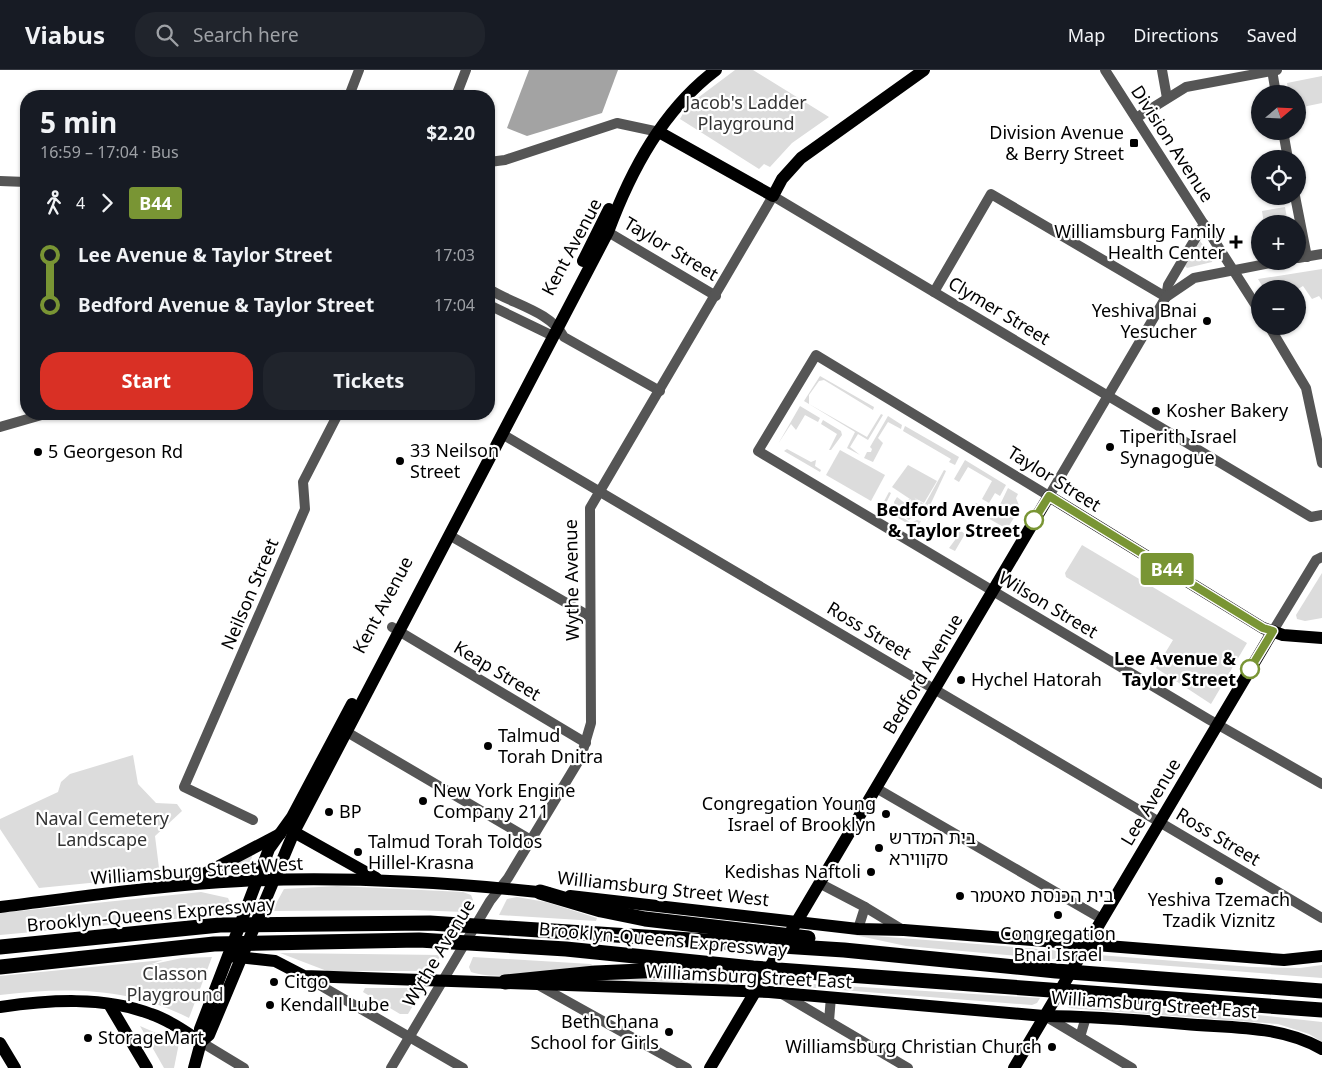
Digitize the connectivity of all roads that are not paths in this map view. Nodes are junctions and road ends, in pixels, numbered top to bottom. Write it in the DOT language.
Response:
graph roads {
  1 [pos="359,70"];
  2 [pos="466,70"];
  3 [pos="716,70"];
  4 [pos="924,70"];
  5 [pos="1105,70"];
  6 [pos="1162,70"];
  7 [pos="1274,70"];
  8 [pos="1275,85"];
  9 [pos="351,90"];
  10 [pos="458,90"];
  11 [pos="1167,98"];
  12 [pos="1136,118"];
  13 [pos="655,131"];
  14 [pos="495,161"];
  15 [pos="0,181"];
  16 [pos="20,182"];
  17 [pos="622,195"];
  18 [pos="773,196"];
  19 [pos="1204,224"];
  20 [pos="608,232"];
  21 [pos="1322,254"];
  22 [pos="1306,256"];
  23 [pos="1251,267"];
  24 [pos="1234,270"];
  25 [pos="934,292"];
  26 [pos="495,293"];
  27 [pos="716,296"];
  28 [pos="1166,297"];
  29 [pos="1251,297"];
  30 [pos="495,307"];
  31 [pos="552,329"];
  32 [pos="1274,335"];
  33 [pos="816,355"];
  34 [pos="660,391"];
  35 [pos="1108,396"];
  36 [pos="24,420"];
  37 [pos="335,420"];
  38 [pos="0,427"];
  39 [pos="502,434"];
  40 [pos="1320,447"];
  41 [pos="1322,462"];
  42 [pos="600,491"];
  43 [pos="1049,496"];
  44 [pos="1322,516"];
  45 [pos="449,535"];
  46 [pos="1322,557"];
  47 [pos="992,591"];
  48 [pos="590,616"];
  49 [pos="395,629"];
  50 [pos="1273,631"];
  51 [pos="1322,638"];
  52 [pos="934,689"];
  53 [pos="1218,725"];
  54 [pos="343,730"];
  55 [pos="586,743"];
  56 [pos="1322,784"];
  57 [pos="876,788"];
  58 [pos="253,820"];
  59 [pos="1160,822"];
  60 [pos="294,832"];
  61 [pos="280,834"];
  62 [pos="531,840"];
  63 [pos="378,879"];
  64 [pos="258,881"];
  65 [pos="272,881"];
  66 [pos="819,883"];
  67 [pos="181,886"];
  68 [pos="500,888"];
  69 [pos="540,892"];
  70 [pos="0,907"];
  71 [pos="865,907"];
  72 [pos="1322,918"];
  73 [pos="1102,919"];
  74 [pos="795,926"];
  75 [pos="858,929"];
  76 [pos="904,930"];
  77 [pos="1086,945"];
  78 [pos="0,947"];
  79 [pos="844,950"];
  80 [pos="1322,956"];
  81 [pos="235,957"];
  82 [pos="0,967"];
  83 [pos="753,968"];
  84 [pos="304,976"];
  85 [pos="444,980"];
  86 [pos="505,982"];
  87 [pos="540,986"];
  88 [pos="758,988"];
  89 [pos="1322,991"];
  90 [pos="782,993"];
  91 [pos="832,997"];
  92 [pos="109,1004"];
  93 [pos="0,1007"];
  94 [pos="1322,1010"];
  95 [pos="1044,1016"];
  96 [pos="1086,1016"];
  97 [pos="829,1021"];
  98 [pos="409,1036"];
  99 [pos="1080,1037"];
  100 [pos="201,1042"];
  101 [pos="0,1043"];
  102 [pos="1322,1049"];
  103 [pos="15,1068"];
  104 [pos="147,1068"];
  105 [pos="194,1068"];
  106 [pos="244,1068"];
  107 [pos="391,1068"];
  108 [pos="463,1068"];
  109 [pos="687,1068"];
  110 [pos="710,1068"];
  111 [pos="908,1068"];
  112 [pos="1014,1068"];
  113 [pos="1132,1068"];
  1 -- 9 [label="street"];
  2 -- 10 [label="street"];
  3 -- 13 [label="main road, Kent Avenue"];
  4 -- 18 [label="main road, Wythe Avenue"];
  5 -- 12 [label="street, Division Avenue"];
  6 -- 11 [label="street"];
  7 -- 8 [label="street"];
  7 -- 11 [label="street"];
  11 -- 12 [label="street"];
  12 -- 19 [label="street, Division Avenue"];
  13 -- 14 [label="street"];
  13 -- 17 [label="main road, Kent Avenue"];
  13 -- 18 [label="main road, Clymer Street"];
  15 -- 16 [label="street"];
  17 -- 20 [label="main road, Kent Avenue"];
  17 -- 31 [label="main road, Kent Avenue"];
  18 -- 25 [label="street, Clymer Street"];
  18 -- 27 [label="street, Wythe Avenue"];
  19 -- 24 [label="street, Division Avenue"];
  19 -- 28 [label="street, Bedford Avenue"];
  20 -- 27 [label="street, Taylor Street"];
  20 -- 31 [label="main road, Kent Avenue"];
  21 -- 22 [label="street"];
  23 -- 24 [label="street, Bedford Avenue"];
  24 -- 28 [label="street, Bedford Avenue"];
  24 -- 29 [label="street, Division Avenue"];
  25 -- 28 [label="street"];
  25 -- 35 [label="street, Clymer Street"];
  26 -- 31 [label="street"];
  27 -- 34 [label="street, Wythe Avenue"];
  28 -- 35 [label="street, Bedford Avenue"];
  30 -- 31 [label="street"];
  31 -- 34 [label="street"];
  31 -- 39 [label="main road, Kent Avenue"];
  31 -- 49 [label="main road, Kent Avenue"];
  32 -- 40 [label="street"];
  33 -- 43 [label="street, Taylor Street"];
  33 -- 47 [label="street, Wilson Street"];
  34 -- 42 [label="street, Wythe Avenue"];
  35 -- 43 [label="street, Bedford Avenue"];
  35 -- 44 [label="street, Clymer Street"];
  36 -- 38 [label="street"];
  37 -- 58 [label="street, Neilson Street"];
  39 -- 42 [label="street, Ross Street"];
  39 -- 45 [label="main road, Kent Avenue"];
  40 -- 41 [label="street"];
  42 -- 48 [label="street, Wythe Avenue"];
  42 -- 52 [label="street, Ross Street"];
  43 -- 47 [label="main road, Bedford Avenue"];
  43 -- 50 [label="main road, Taylor Street"];
  45 -- 48 [label="street"];
  45 -- 49 [label="main road, Kent Avenue"];
  46 -- 50 [label="street, Lee Avenue"];
  47 -- 52 [label="main road, Bedford Avenue"];
  47 -- 53 [label="street, Wilson Street"];
  48 -- 55 [label="street, Wythe Avenue"];
  49 -- 54 [label="main road, Kent Avenue"];
  49 -- 55 [label="street, Keap Street"];
  50 -- 51 [label="main road, Taylor Street"];
  50 -- 53 [label="main road, Lee Avenue"];
  52 -- 57 [label="main road, Bedford Avenue"];
  52 -- 59 [label="street, Ross Street"];
  53 -- 56 [label="street, Wilson Street"];
  53 -- 59 [label="main road, Lee Avenue"];
  54 -- 60 [label="main road, Kent Avenue"];
  54 -- 61 [label="main road, Kent Avenue"];
  54 -- 62 [label="street"];
  55 -- 62 [label="street, Wythe Avenue"];
  57 -- 66 [label="main road, Bedford Avenue"];
  57 -- 73 [label="street"];
  59 -- 72 [label="street, Ross Street"];
  59 -- 73 [label="main road, Lee Avenue"];
  60 -- 63 [label="main road"];
  60 -- 65 [label="main road, Kent Avenue"];
  61 -- 64 [label="main road, Kent Avenue"];
  61 -- 67 [label="main road"];
  62 -- 68 [label="street, Wythe Avenue"];
  63 -- 65 [label="main road, Williamsburg Street West"];
  63 -- 68 [label="main road, Williamsburg Street West"];
  64 -- 65 [label="main road, Williamsburg Street West"];
  64 -- 67 [label="main road, Williamsburg Street West"];
  64 -- 81 [label="main road, Kent Avenue"];
  65 -- 81 [label="main road, Kent Avenue"];
  66 -- 71 [label="street"];
  66 -- 74 [label="main road, Bedford Avenue"];
  67 -- 70 [label="main road, Williamsburg Street West"];
  68 -- 69 [label="main road, Williamsburg Street West"];
  68 -- 85 [label="street, Wythe Avenue"];
  69 -- 74 [label="main road, Williamsburg Street West"];
  69 -- 79 [label="highway"];
  71 -- 75 [label="street"];
  71 -- 76 [label="street"];
  73 -- 77 [label="main road, Lee Avenue"];
  74 -- 75 [label="main road, Williamsburg Street West"];
  74 -- 88 [label="main road, Bedford Avenue"];
  75 -- 76 [label="main road, Williamsburg Street West"];
  76 -- 77 [label="main road, Williamsburg Street West"];
  77 -- 80 [label="main road, Williamsburg Street West"];
  77 -- 95 [label="main road, Lee Avenue"];
  78 -- 79 [label="highway, Brooklyn-Queens Expressway"];
  79 -- 89 [label="highway, Brooklyn-Queens Expressway"];
  81 -- 84 [label="main road, Williamsburg Street East"];
  81 -- 100 [label="main road, Kent Avenue"];
  82 -- 83 [label="highway, Brooklyn-Queens Expressway"];
  83 -- 86 [label="highway"];
  83 -- 94 [label="highway, Brooklyn-Queens Expressway"];
  84 -- 85 [label="main road, Williamsburg Street East"];
  84 -- 98 [label="street"];
  85 -- 86 [label="main road, Williamsburg Street East"];
  85 -- 98 [label="street, Wythe Avenue"];
  86 -- 87 [label="main road, Williamsburg Street East"];
  87 -- 88 [label="main road, Williamsburg Street East"];
  87 -- 109 [label="street"];
  88 -- 90 [label="main road, Williamsburg Street East"];
  88 -- 110 [label="main road, Bedford Avenue"];
  90 -- 91 [label="main road, Williamsburg Street East"];
  90 -- 97 [label="street"];
  91 -- 95 [label="main road, Williamsburg Street East"];
  91 -- 97 [label="street"];
  92 -- 93 [label="main road"];
  92 -- 100 [label="main road"];
  92 -- 104 [label="main road"];
  95 -- 96 [label="main road, Williamsburg Street East"];
  95 -- 99 [label="street"];
  95 -- 112 [label="main road, Lee Avenue"];
  96 -- 99 [label="street"];
  96 -- 102 [label="main road, Williamsburg Street East"];
  97 -- 111 [label="street"];
  98 -- 107 [label="street, Wythe Avenue"];
  98 -- 108 [label="street"];
  99 -- 113 [label="street"];
  100 -- 105 [label="main road, Kent Avenue"];
  100 -- 106 [label="street"];
  101 -- 103 [label="main road"];
}
